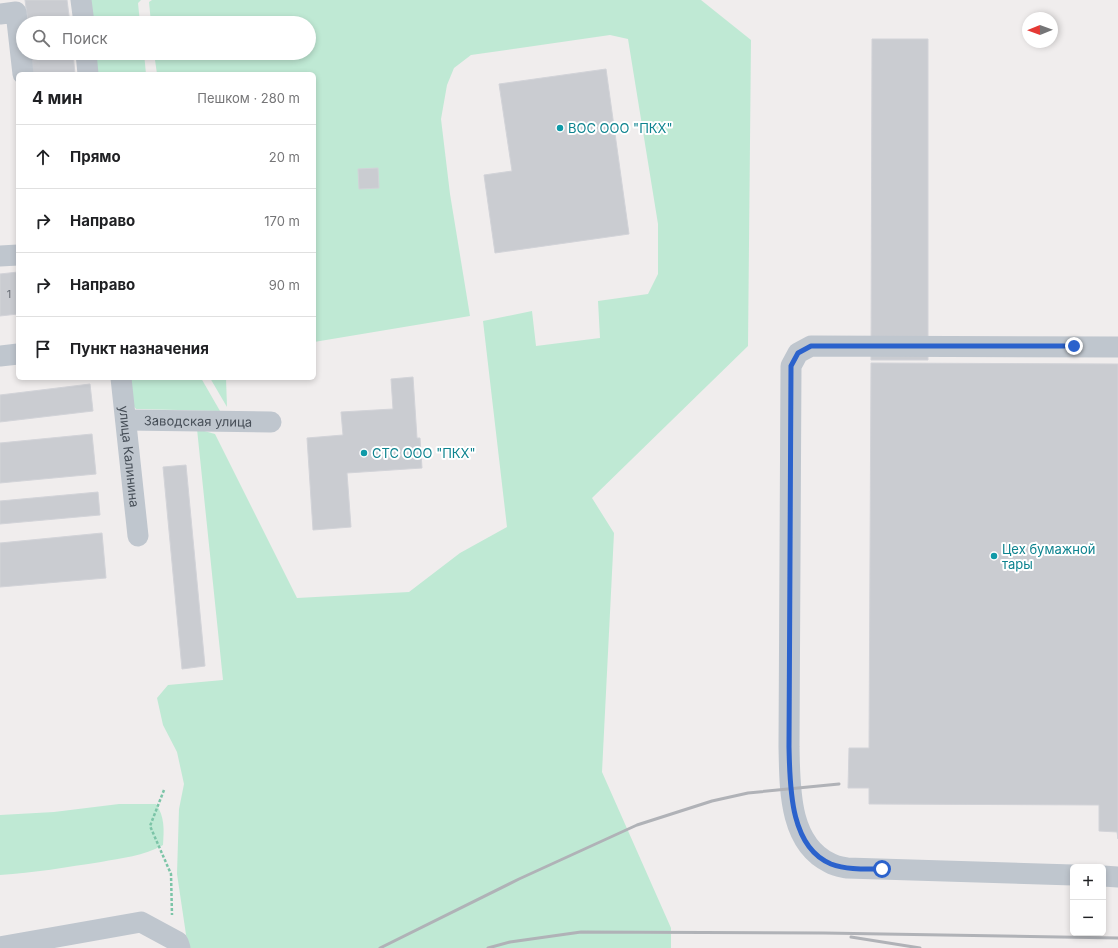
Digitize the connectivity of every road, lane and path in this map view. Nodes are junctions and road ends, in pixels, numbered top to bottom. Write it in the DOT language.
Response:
graph roads {
  1 [pos="82,0"];
  2 [pos="0,14"];
  3 [pos="16,16"];
  4 [pos="83,16"];
  5 [pos="21,60"];
  6 [pos="87,60"];
  7 [pos="23,72"];
  8 [pos="88,72"];
  9 [pos="16,255"];
  10 [pos="0,256"];
  11 [pos="1118,347"];
  12 [pos="16,354"];
  13 [pos="0,356"];
  14 [pos="121,380"];
  15 [pos="126,420"];
  16 [pos="271,422"];
  17 [pos="138,536"];
  18 [pos="164,790"];
  19 [pos="1070,875"];
  20 [pos="1106,876"];
  21 [pos="1118,876"];
  22 [pos="176,943"];
  23 [pos="0,947"];
  1 -- 4 [label="street"];
  2 -- 3 [label="street"];
  5 -- 7 [label="street"];
  6 -- 8 [label="street"];
  9 -- 10 [label="street"];
  11 -- 19 [label="street"];
  12 -- 13 [label="street"];
  14 -- 15 [label="street, улица Калинина"];
  15 -- 16 [label="street, Заводская улица"];
  15 -- 17 [label="street, улица Калинина"];
  18 -- 22 [label="path"];
  20 -- 21 [label="street"];
  22 -- 23 [label="street"];
}
